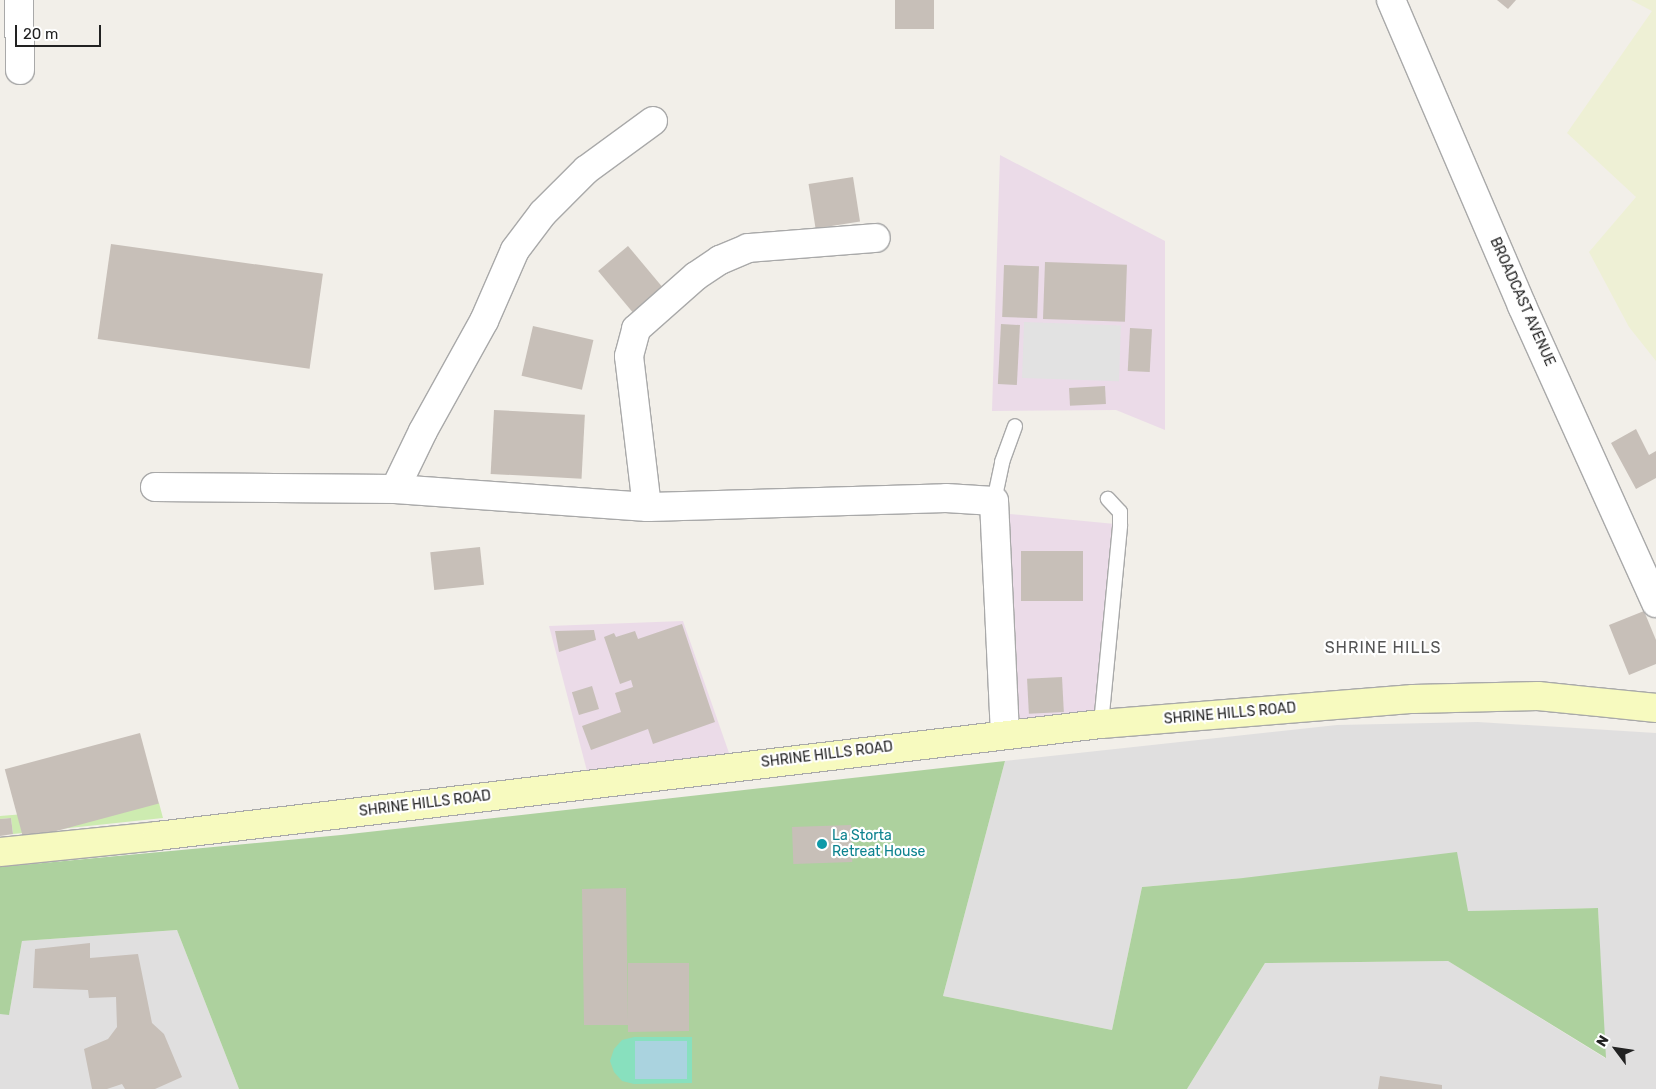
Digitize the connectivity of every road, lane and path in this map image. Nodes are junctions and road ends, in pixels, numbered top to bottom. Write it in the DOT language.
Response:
graph roads {
  1 [pos="19,0"];
  2 [pos="1390,0"];
  3 [pos="20,70"];
  4 [pos="653,121"];
  5 [pos="876,238"];
  6 [pos="1015,426"];
  7 [pos="155,487"];
  8 [pos="395,489"];
  9 [pos="1108,499"];
  10 [pos="994,501"];
  11 [pos="647,507"];
  12 [pos="1656,603"];
  13 [pos="1656,708"];
  14 [pos="1101,724"];
  15 [pos="1005,733"];
  16 [pos="0,852"];
  1 -- 3 [label="street"];
  2 -- 12 [label="street, BROADCAST AVENUE"];
  4 -- 8 [label="street"];
  5 -- 11 [label="street"];
  6 -- 10 [label="lane"];
  7 -- 8 [label="street"];
  8 -- 11 [label="street"];
  9 -- 14 [label="lane"];
  10 -- 11 [label="street"];
  10 -- 15 [label="street"];
  13 -- 14 [label="street, SHRINE HILLS ROAD"];
  14 -- 15 [label="street, SHRINE HILLS ROAD"];
  15 -- 16 [label="street, SHRINE HILLS ROAD"];
}
